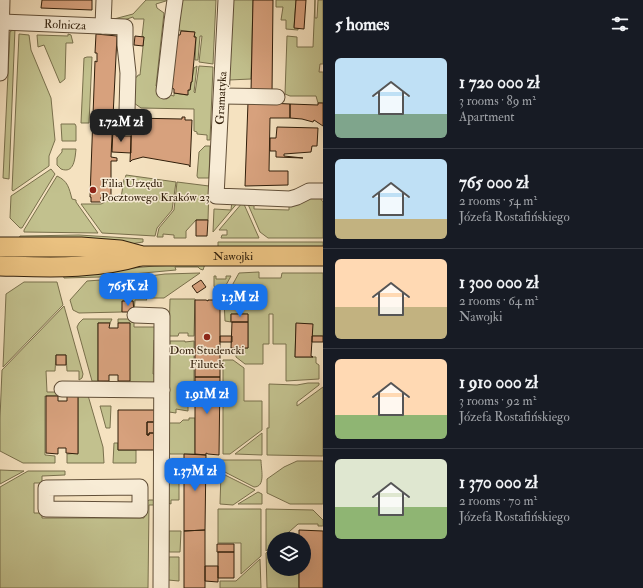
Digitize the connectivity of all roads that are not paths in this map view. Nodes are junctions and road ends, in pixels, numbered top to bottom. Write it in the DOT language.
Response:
graph roads {
  1 [pos="2,0"];
  2 [pos="104,0"];
  3 [pos="176,0"];
  4 [pos="226,0"];
  5 [pos="2,22"];
  6 [pos="103,26"];
  7 [pos="0,73"];
  8 [pos="164,91"];
  9 [pos="222,96"];
  10 [pos="277,97"];
  11 [pos="127,111"];
  12 [pos="323,191"];
  13 [pos="0,247"];
  14 [pos="142,256"];
  15 [pos="323,256"];
  16 [pos="0,266"];
  17 [pos="135,315"];
  18 [pos="62,389"];
  19 [pos="162,390"];
  20 [pos="141,496"];
  21 [pos="161,496"];
  22 [pos="161,588"];
  1 -- 5 [label="street"];
  2 -- 6 [label="street, Rolnicza"];
  3 -- 8 [label="street"];
  4 -- 9 [label="street, Gramatyka"];
  5 -- 6 [label="street, Rolnicza"];
  5 -- 7 [label="street"];
  6 -- 11 [label="street"];
  9 -- 10 [label="street"];
  9 -- 12 [label="street, Gramatyka"];
  13 -- 14 [label="main road, Nawojki"];
  14 -- 15 [label="main road, Nawojki"];
  14 -- 16 [label="main road, Nawojki"];
  17 -- 19 [label="street"];
  18 -- 19 [label="street"];
  19 -- 21 [label="street"];
  20 -- 20 [label="street"];
  20 -- 21 [label="street"];
  21 -- 22 [label="street"];
}
